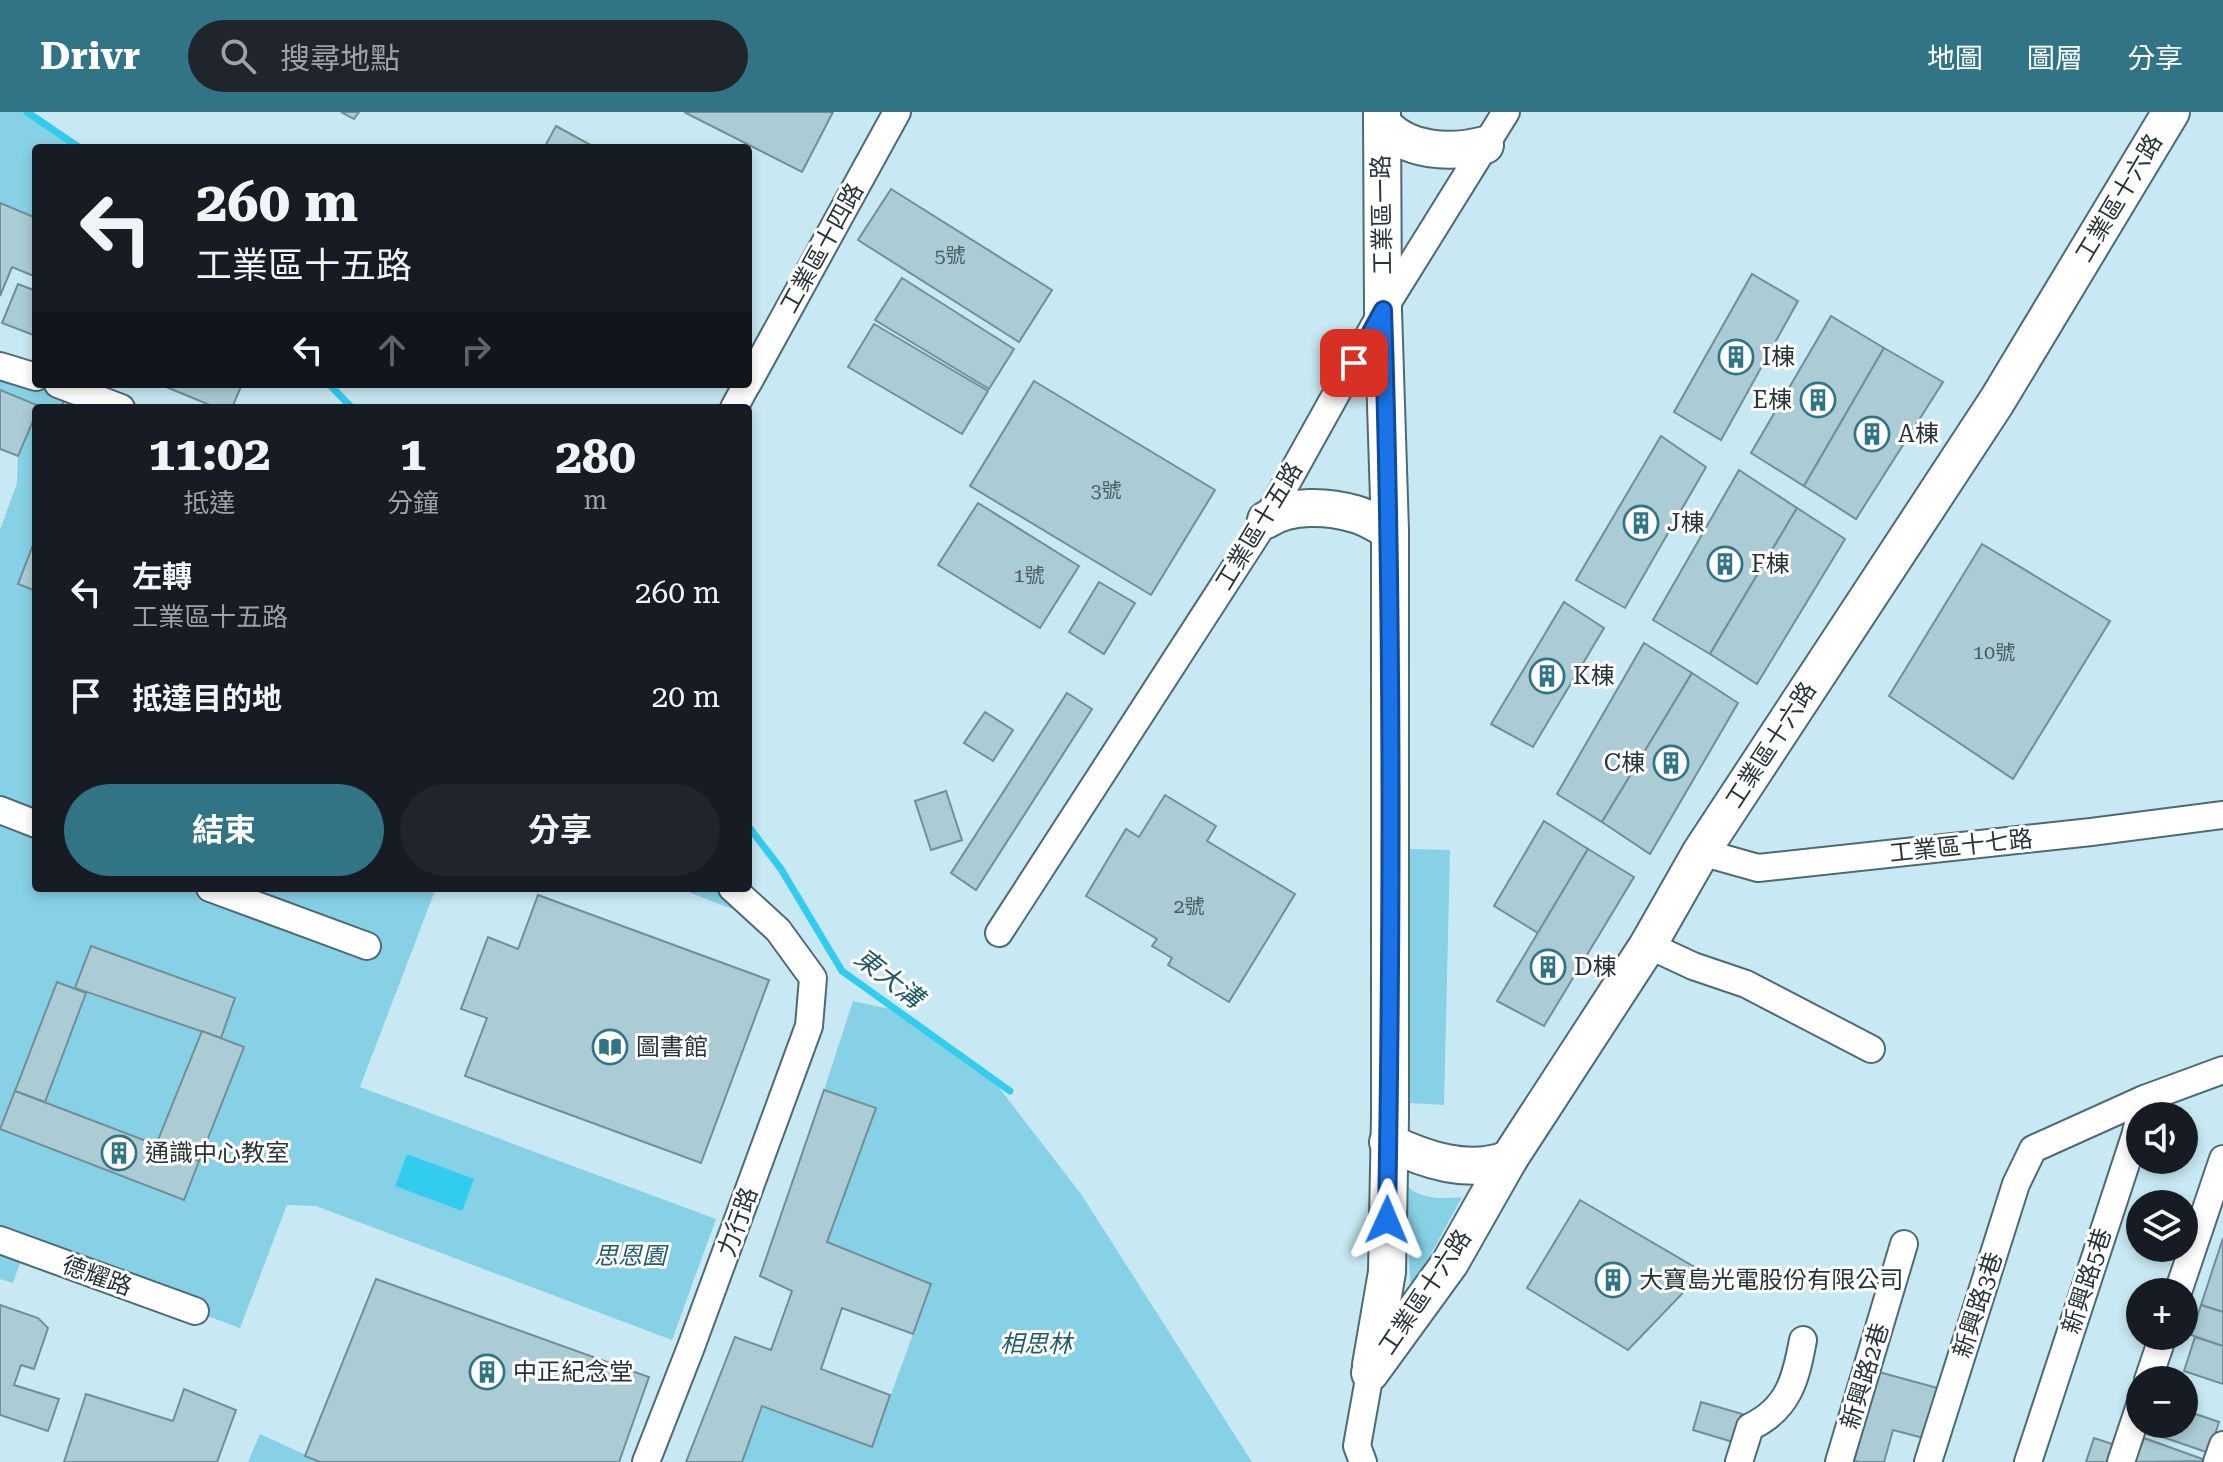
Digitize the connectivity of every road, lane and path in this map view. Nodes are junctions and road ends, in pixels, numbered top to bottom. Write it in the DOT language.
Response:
graph roads {
  1 [pos="897,112"];
  2 [pos="1506,112"];
  3 [pos="2170,113"];
  4 [pos="1382,117"];
  5 [pos="1485,145"];
  6 [pos="1383,310"];
  7 [pos="0,366"];
  8 [pos="32,376"];
  9 [pos="752,377"];
  10 [pos="68,388"];
  11 [pos="110,404"];
  12 [pos="1266,520"];
  13 [pos="1390,531"];
  14 [pos="0,810"];
  15 [pos="2223,815"];
  16 [pos="32,822"];
  17 [pos="1701,852"];
  18 [pos="221,892"];
  19 [pos="736,892"];
  20 [pos="999,933"];
  21 [pos="1648,945"];
  22 [pos="367,946"];
  23 [pos="1871,1049"];
  24 [pos="2223,1070"];
  25 [pos="2144,1099"];
  26 [pos="1388,1142"];
  27 [pos="1509,1159"];
  28 [pos="2223,1159"];
  29 [pos="0,1240"];
  30 [pos="1904,1244"];
  31 [pos="2183,1278"];
  32 [pos="195,1311"];
  33 [pos="1803,1340"];
  34 [pos="1370,1373"];
  35 [pos="2129,1438"];
  36 [pos="2223,1445"];
  37 [pos="646,1462"];
  38 [pos="1363,1462"];
  39 [pos="1739,1462"];
  40 [pos="1839,1462"];
  41 [pos="1928,1462"];
  42 [pos="2028,1462"];
  43 [pos="2121,1462"];
  44 [pos="2217,1462"];
  1 -- 9 [label="street, 工業區十四路"];
  2 -- 5 [label="street, 工業區十五路"];
  3 -- 17 [label="street, 工業區十六路"];
  4 -- 5 [label="street"];
  4 -- 6 [label="street, 工業區一路"];
  5 -- 6 [label="street, 工業區十五路"];
  6 -- 12 [label="street, 工業區十五路"];
  6 -- 13 [label="street, 工業區一路"];
  7 -- 8 [label="street"];
  10 -- 11 [label="street"];
  12 -- 13 [label="street"];
  12 -- 20 [label="street, 工業區十五路"];
  13 -- 26 [label="street, 工業區一路"];
  14 -- 16 [label="street"];
  15 -- 17 [label="street, 工業區十七路"];
  17 -- 21 [label="street, 工業區十六路"];
  18 -- 22 [label="street"];
  19 -- 37 [label="street, 力行路"];
  21 -- 23 [label="street"];
  21 -- 27 [label="street, 工業區十六路"];
  24 -- 25 [label="street"];
  25 -- 41 [label="street, 新興路3巷"];
  25 -- 42 [label="street, 新興路5巷"];
  26 -- 27 [label="street"];
  26 -- 34 [label="street, 工業區一路"];
  27 -- 34 [label="street, 工業區十六路"];
  28 -- 31 [label="street"];
  29 -- 32 [label="street, 德耀路"];
  30 -- 40 [label="street, 新興路2巷"];
  33 -- 39 [label="street"];
  34 -- 38 [label="street"];
  35 -- 43 [label="street"];
  36 -- 44 [label="street"];
}
